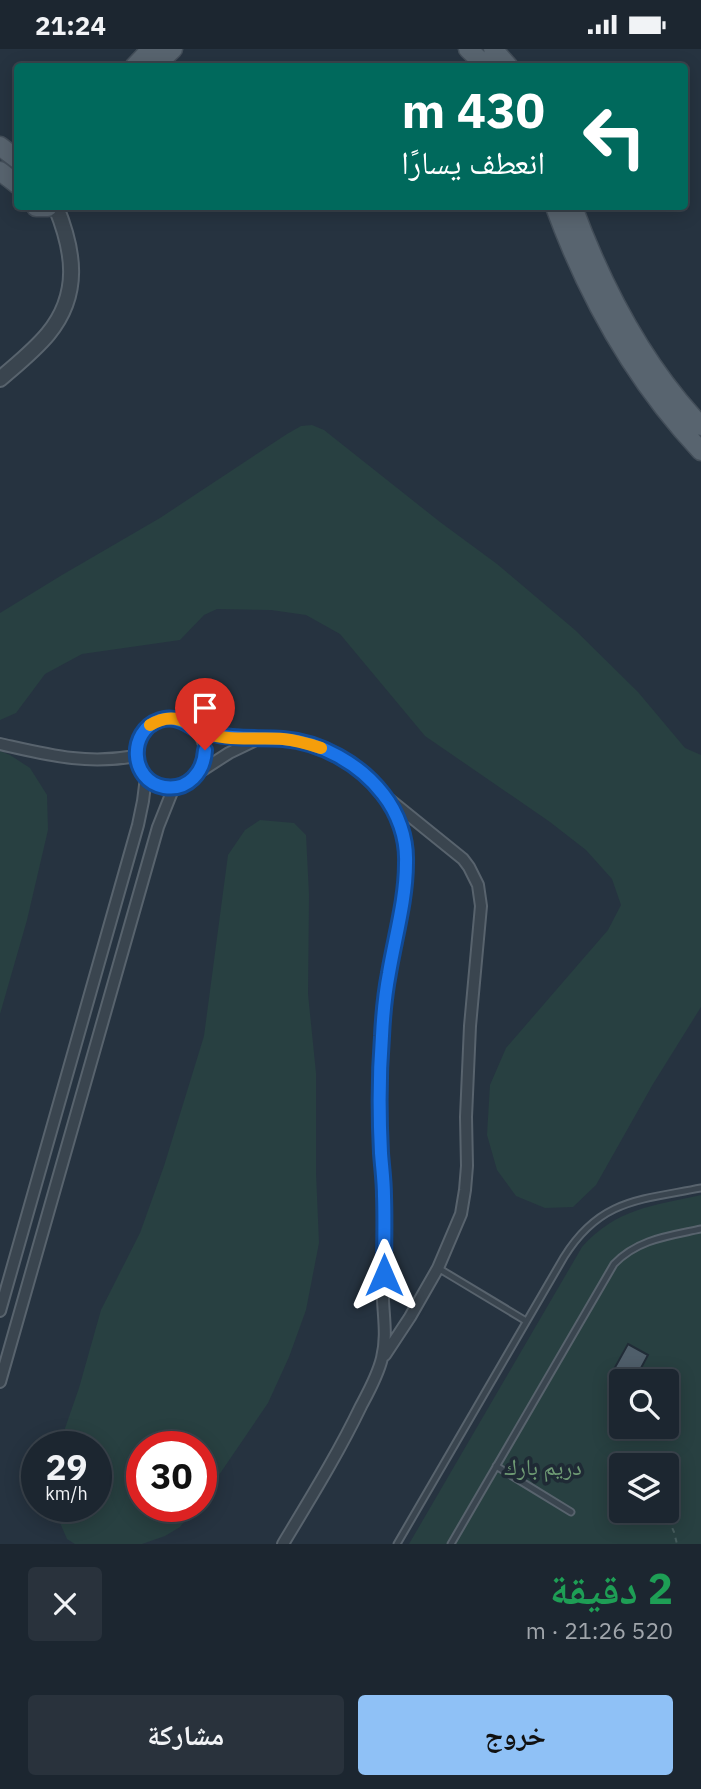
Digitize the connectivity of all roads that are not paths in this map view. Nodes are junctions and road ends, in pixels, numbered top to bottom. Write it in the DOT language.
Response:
graph roads {
  1 [pos="151,49"];
  2 [pos="173,49"];
  3 [pos="468,49"];
  4 [pos="493,49"];
  5 [pos="138,63"];
  6 [pos="158,63"];
  7 [pos="483,63"];
  8 [pos="505,63"];
  9 [pos="0,146"];
  10 [pos="14,157"];
  11 [pos="0,171"];
  12 [pos="14,182"];
  13 [pos="57,210"];
  14 [pos="556,210"];
  15 [pos="574,210"];
  16 [pos="0,379"];
  17 [pos="701,426"];
  18 [pos="701,451"];
  19 [pos="195,729"];
  20 [pos="260,739"];
  21 [pos="0,744"];
  22 [pos="136,756"];
  23 [pos="200,772"];
  24 [pos="146,777"];
  25 [pos="174,787"];
  26 [pos="383,795"];
  27 [pos="97,968"];
  28 [pos="116,973"];
  29 [pos="701,1188"];
  30 [pos="701,1229"];
  31 [pos="438,1268"];
  32 [pos="0,1311"];
  33 [pos="526,1321"];
  34 [pos="382,1360"];
  35 [pos="0,1382"];
  36 [pos="496,1466"];
  37 [pos="571,1513"];
  38 [pos="283,1544"];
  39 [pos="397,1544"];
  40 [pos="451,1544"];
  1 -- 5 [label="main road"];
  2 -- 6 [label="main road"];
  3 -- 7 [label="main road"];
  4 -- 8 [label="main road"];
  9 -- 10 [label="main road"];
  11 -- 12 [label="main road"];
  13 -- 16 [label="street"];
  14 -- 18 [label="main road"];
  15 -- 17 [label="main road"];
  19 -- 20 [label="street"];
  19 -- 22 [label="street"];
  19 -- 23 [label="street"];
  20 -- 23 [label="street"];
  20 -- 26 [label="street"];
  21 -- 22 [label="street"];
  22 -- 24 [label="street"];
  23 -- 25 [label="street"];
  24 -- 25 [label="street"];
  24 -- 27 [label="street"];
  25 -- 28 [label="street"];
  26 -- 31 [label="street"];
  26 -- 34 [label="street"];
  27 -- 28 [label="street"];
  27 -- 32 [label="street"];
  28 -- 35 [label="street"];
  29 -- 33 [label="lane"];
  30 -- 36 [label="lane"];
  31 -- 33 [label="lane"];
  31 -- 34 [label="street"];
  33 -- 39 [label="lane"];
  34 -- 38 [label="street"];
  36 -- 37 [label="lane"];
  36 -- 40 [label="lane"];
}
